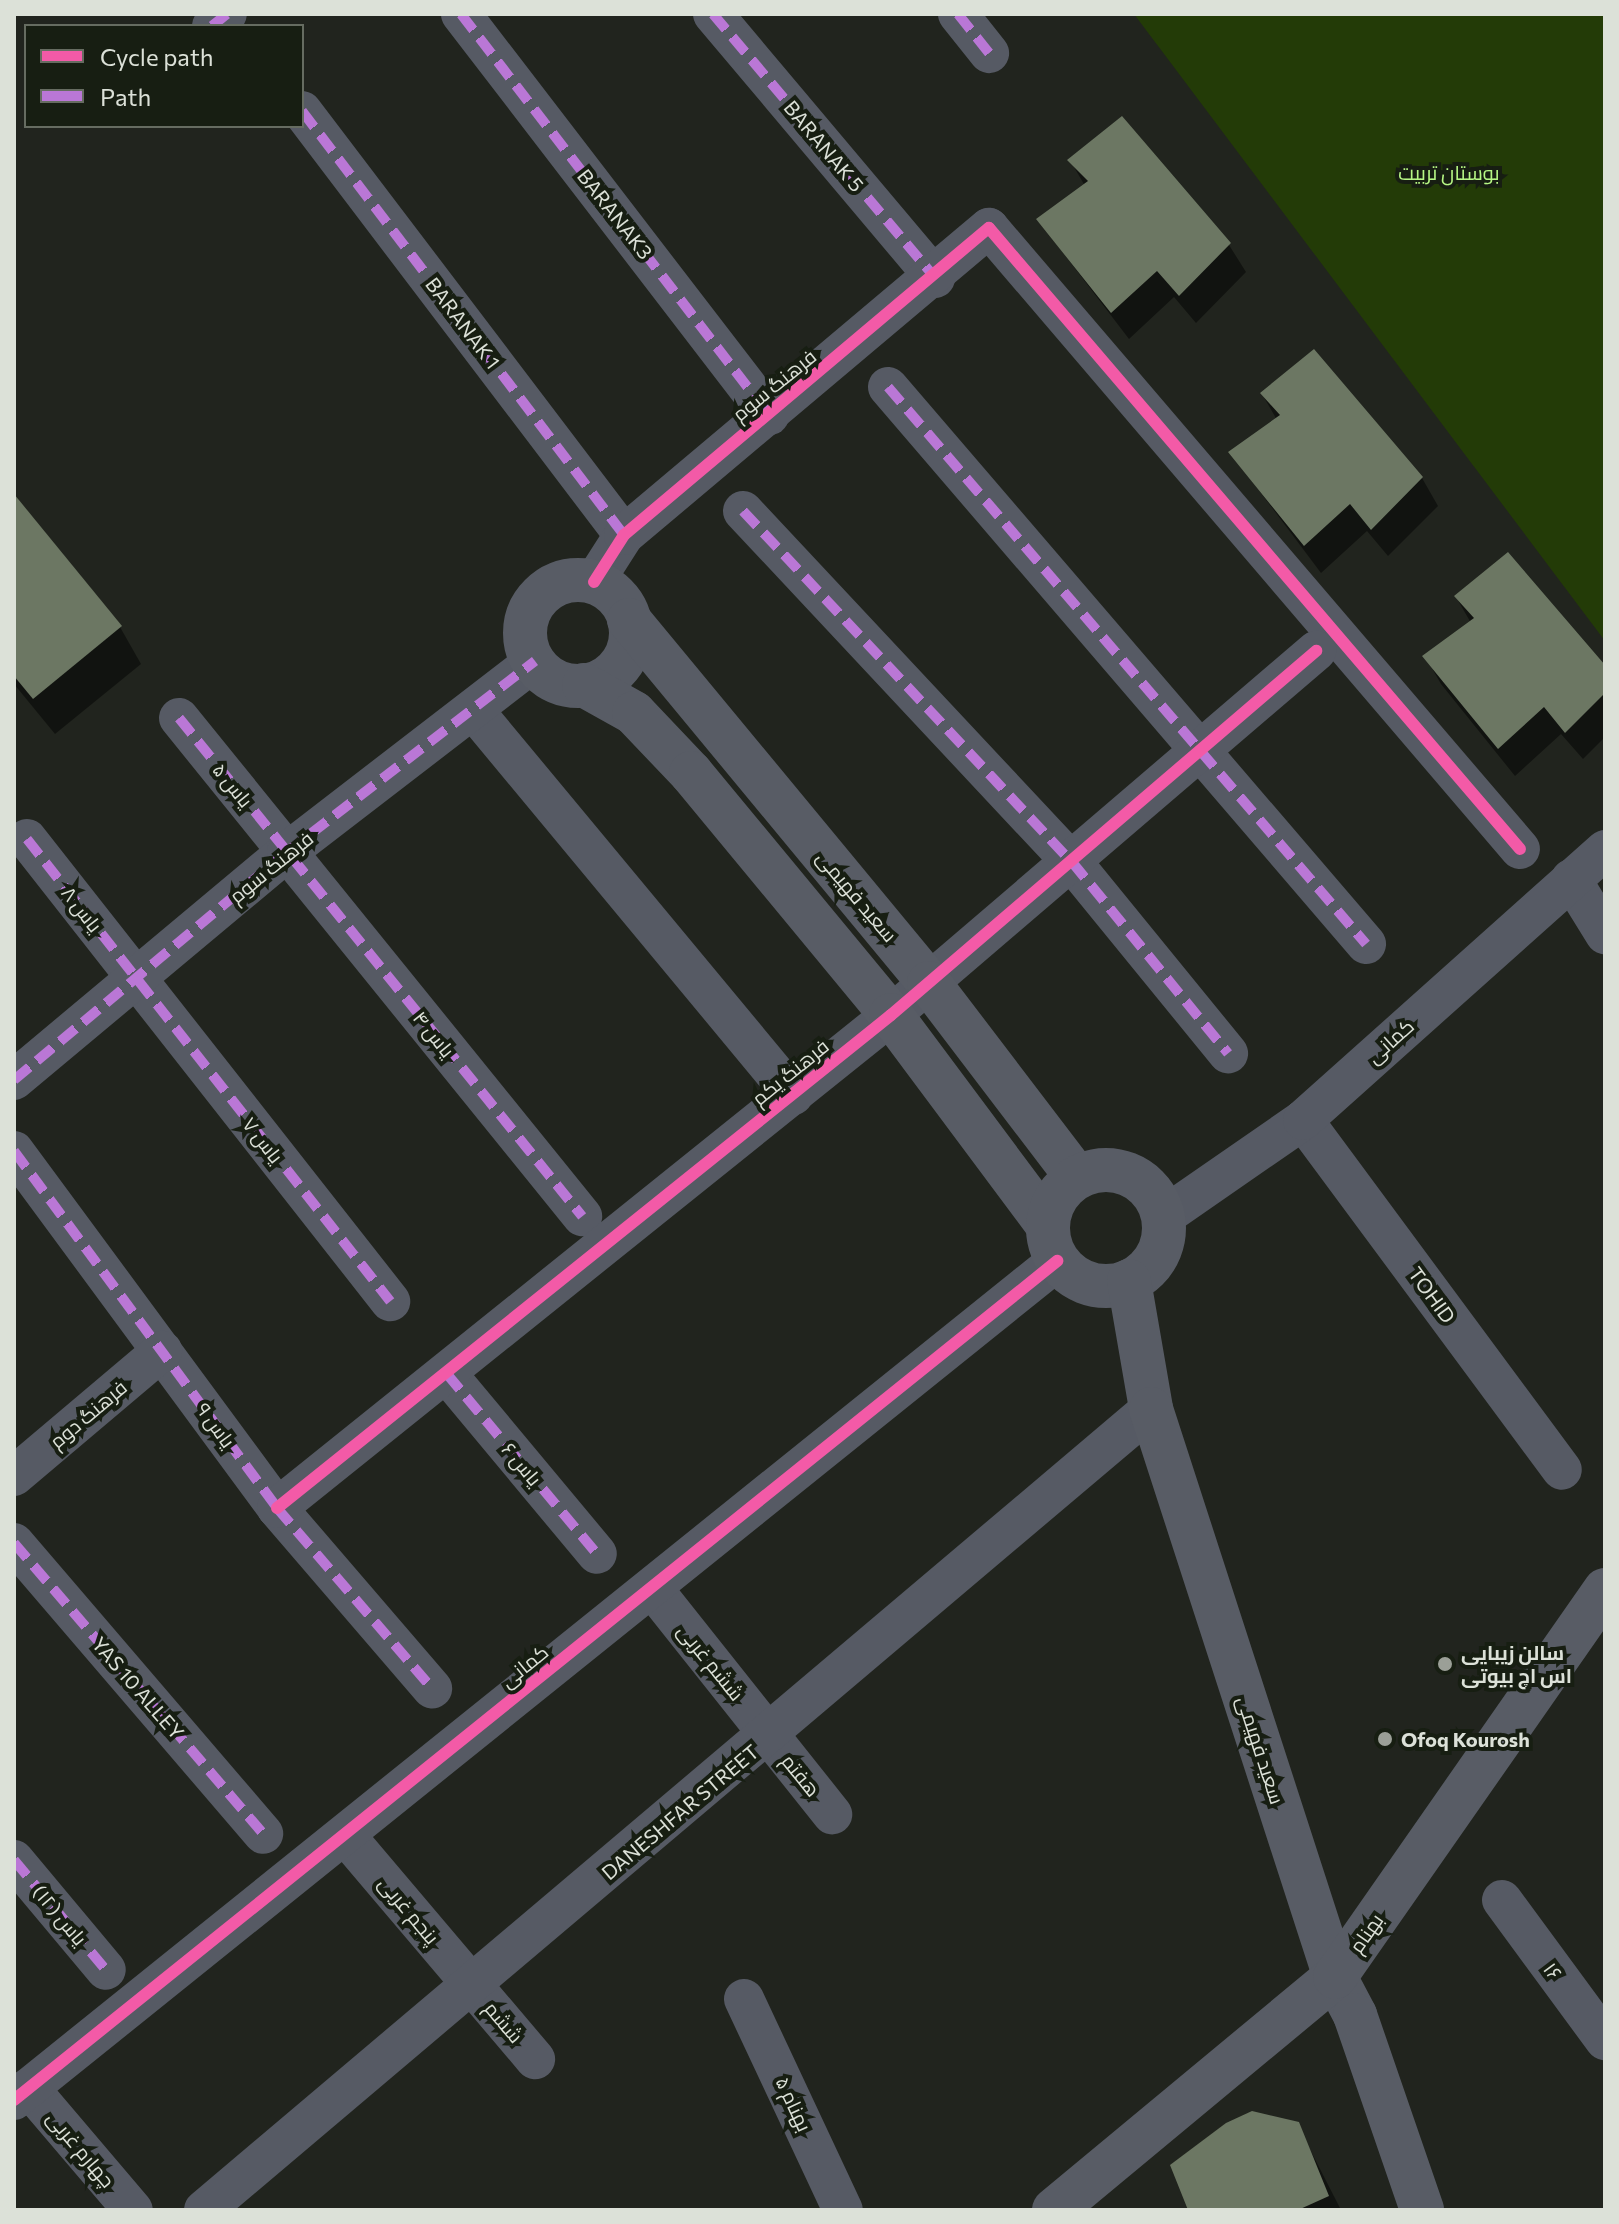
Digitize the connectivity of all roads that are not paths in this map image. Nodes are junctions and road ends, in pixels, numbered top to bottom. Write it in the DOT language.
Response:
graph roads {
  1 [pos="461,14"];
  2 [pos="713,14"];
  3 [pos="958,14"];
  4 [pos="989,53"];
  5 [pos="304,114"];
  6 [pos="935,278"];
  7 [pos="888,387"];
  8 [pos="769,415"];
  9 [pos="743,511"];
  10 [pos="624,535"];
  11 [pos="594,582"];
  12 [pos="629,620"];
  13 [pos="1316,651"];
  14 [pos="535,661"];
  15 [pos="584,685"];
  16 [pos="475,712"];
  17 [pos="179,718"];
  18 [pos="1199,753"];
  19 [pos="27,839"];
  20 [pos="1520,849"];
  21 [pos="1605,850"];
  22 [pos="287,852"];
  23 [pos="1072,862"];
  24 [pos="1571,879"];
  25 [pos="1605,934"];
  26 [pos="1366,944"];
  27 [pos="136,978"];
  28 [pos="929,983"];
  29 [pos="891,1015"];
  30 [pos="1228,1053"];
  31 [pos="14,1080"];
  32 [pos="793,1095"];
  33 [pos="1303,1120"];
  34 [pos="14,1151"];
  35 [pos="1077,1177"];
  36 [pos="582,1216"];
  37 [pos="1163,1217"];
  38 [pos="1052,1243"];
  39 [pos="1129,1281"];
  40 [pos="390,1301"];
  41 [pos="162,1351"];
  42 [pos="447,1374"];
  43 [pos="1151,1409"];
  44 [pos="1562,1470"];
  45 [pos="14,1476"];
  46 [pos="277,1508"];
  47 [pos="14,1543"];
  48 [pos="597,1554"];
  49 [pos="653,1589"];
  50 [pos="1605,1590"];
  51 [pos="432,1688"];
  52 [pos="770,1736"];
  53 [pos="832,1814"];
  54 [pos="263,1834"];
  55 [pos="345,1835"];
  56 [pos="14,1860"];
  57 [pos="1502,1900"];
  58 [pos="106,1970"];
  59 [pos="1335,1977"];
  60 [pos="473,1985"];
  61 [pos="744,1999"];
  62 [pos="1605,2040"];
  63 [pos="535,2059"];
  64 [pos="22,2094"];
  65 [pos="133,2210"];
  66 [pos="204,2210"];
  67 [pos="843,2210"];
  68 [pos="1054,2210"];
  69 [pos="1422,2210"];
  1 -- 8 [label="street, BARANAK3"];
  2 -- 6 [label="street, BARANAK 5"];
  3 -- 4 [label="street"];
  5 -- 10 [label="street, BARANAK 1"];
  6 -- 8 [label="street, فرهنگ سوم"];
  6 -- 20 [label="street, فرهنگ سوم"];
  7 -- 18 [label="street"];
  8 -- 10 [label="street, فرهنگ سوم"];
  9 -- 23 [label="street"];
  10 -- 11 [label="street, فرهنگ سوم"];
  11 -- 12 [label="main road"];
  11 -- 14 [label="main road"];
  12 -- 15 [label="main road"];
  12 -- 28 [label="main road, سعید فهیمی"];
  13 -- 18 [label="street, فرهنگ یکم"];
  14 -- 15 [label="main road"];
  14 -- 16 [label="street, فرهنگ سوم"];
  15 -- 29 [label="main road"];
  16 -- 22 [label="street, فرهنگ سوم"];
  16 -- 32 [label="street"];
  17 -- 22 [label="street, یاس ۵"];
  18 -- 23 [label="street, فرهنگ یکم"];
  18 -- 26 [label="street"];
  19 -- 27 [label="street, یاس ۸"];
  21 -- 24 [label="street, کمانی"];
  22 -- 27 [label="street, فرهنگ سوم"];
  22 -- 36 [label="street, یاس ۴"];
  23 -- 28 [label="street, فرهنگ یکم"];
  23 -- 30 [label="street"];
  24 -- 25 [label="street"];
  24 -- 33 [label="street, کمانی"];
  27 -- 31 [label="street, فرهنگ سوم"];
  27 -- 40 [label="street, یاس ۷"];
  28 -- 29 [label="street, فرهنگ یکم"];
  28 -- 35 [label="main road, سعید فهیمی"];
  29 -- 32 [label="street, فرهنگ یکم"];
  29 -- 38 [label="main road"];
  32 -- 42 [label="street, فرهنگ یکم"];
  33 -- 37 [label="street, کمانی"];
  33 -- 44 [label="street, TOHID"];
  34 -- 41 [label="street, یاس ۹"];
  35 -- 37 [label="main road"];
  35 -- 38 [label="main road"];
  37 -- 39 [label="main road"];
  38 -- 39 [label="main road"];
  38 -- 49 [label="street, کمانی"];
  39 -- 43 [label="main road, سعید فهیمی"];
  41 -- 45 [label="street, فرهنگ دوم"];
  41 -- 46 [label="street, یاس ۹"];
  42 -- 46 [label="street, فرهنگ یکم"];
  42 -- 48 [label="street, یاس ۶"];
  43 -- 52 [label="street, DANESHFAR STREET"];
  43 -- 59 [label="main road, سعید فهیمی"];
  46 -- 51 [label="street, یاس ۹"];
  47 -- 54 [label="street, YAS 10 ALLEY"];
  49 -- 52 [label="street, ششم غربی"];
  49 -- 55 [label="street, کمانی"];
  50 -- 59 [label="main road, بهنام"];
  52 -- 53 [label="street, هفتم"];
  52 -- 60 [label="street, DANESHFAR STREET"];
  55 -- 60 [label="street, پنجم غربی"];
  55 -- 64 [label="street, کمانی"];
  56 -- 58 [label="street, یاس (۱۲)"];
  57 -- 62 [label="street, ۱۶"];
  59 -- 68 [label="main road, بهنام"];
  59 -- 69 [label="main road, سعید فهیمی"];
  60 -- 63 [label="street, ششم"];
  60 -- 66 [label="street, DANESHFAR STREET"];
  61 -- 67 [label="street, بهنام ۵"];
  64 -- 65 [label="street, چهارم غربی"];
}
